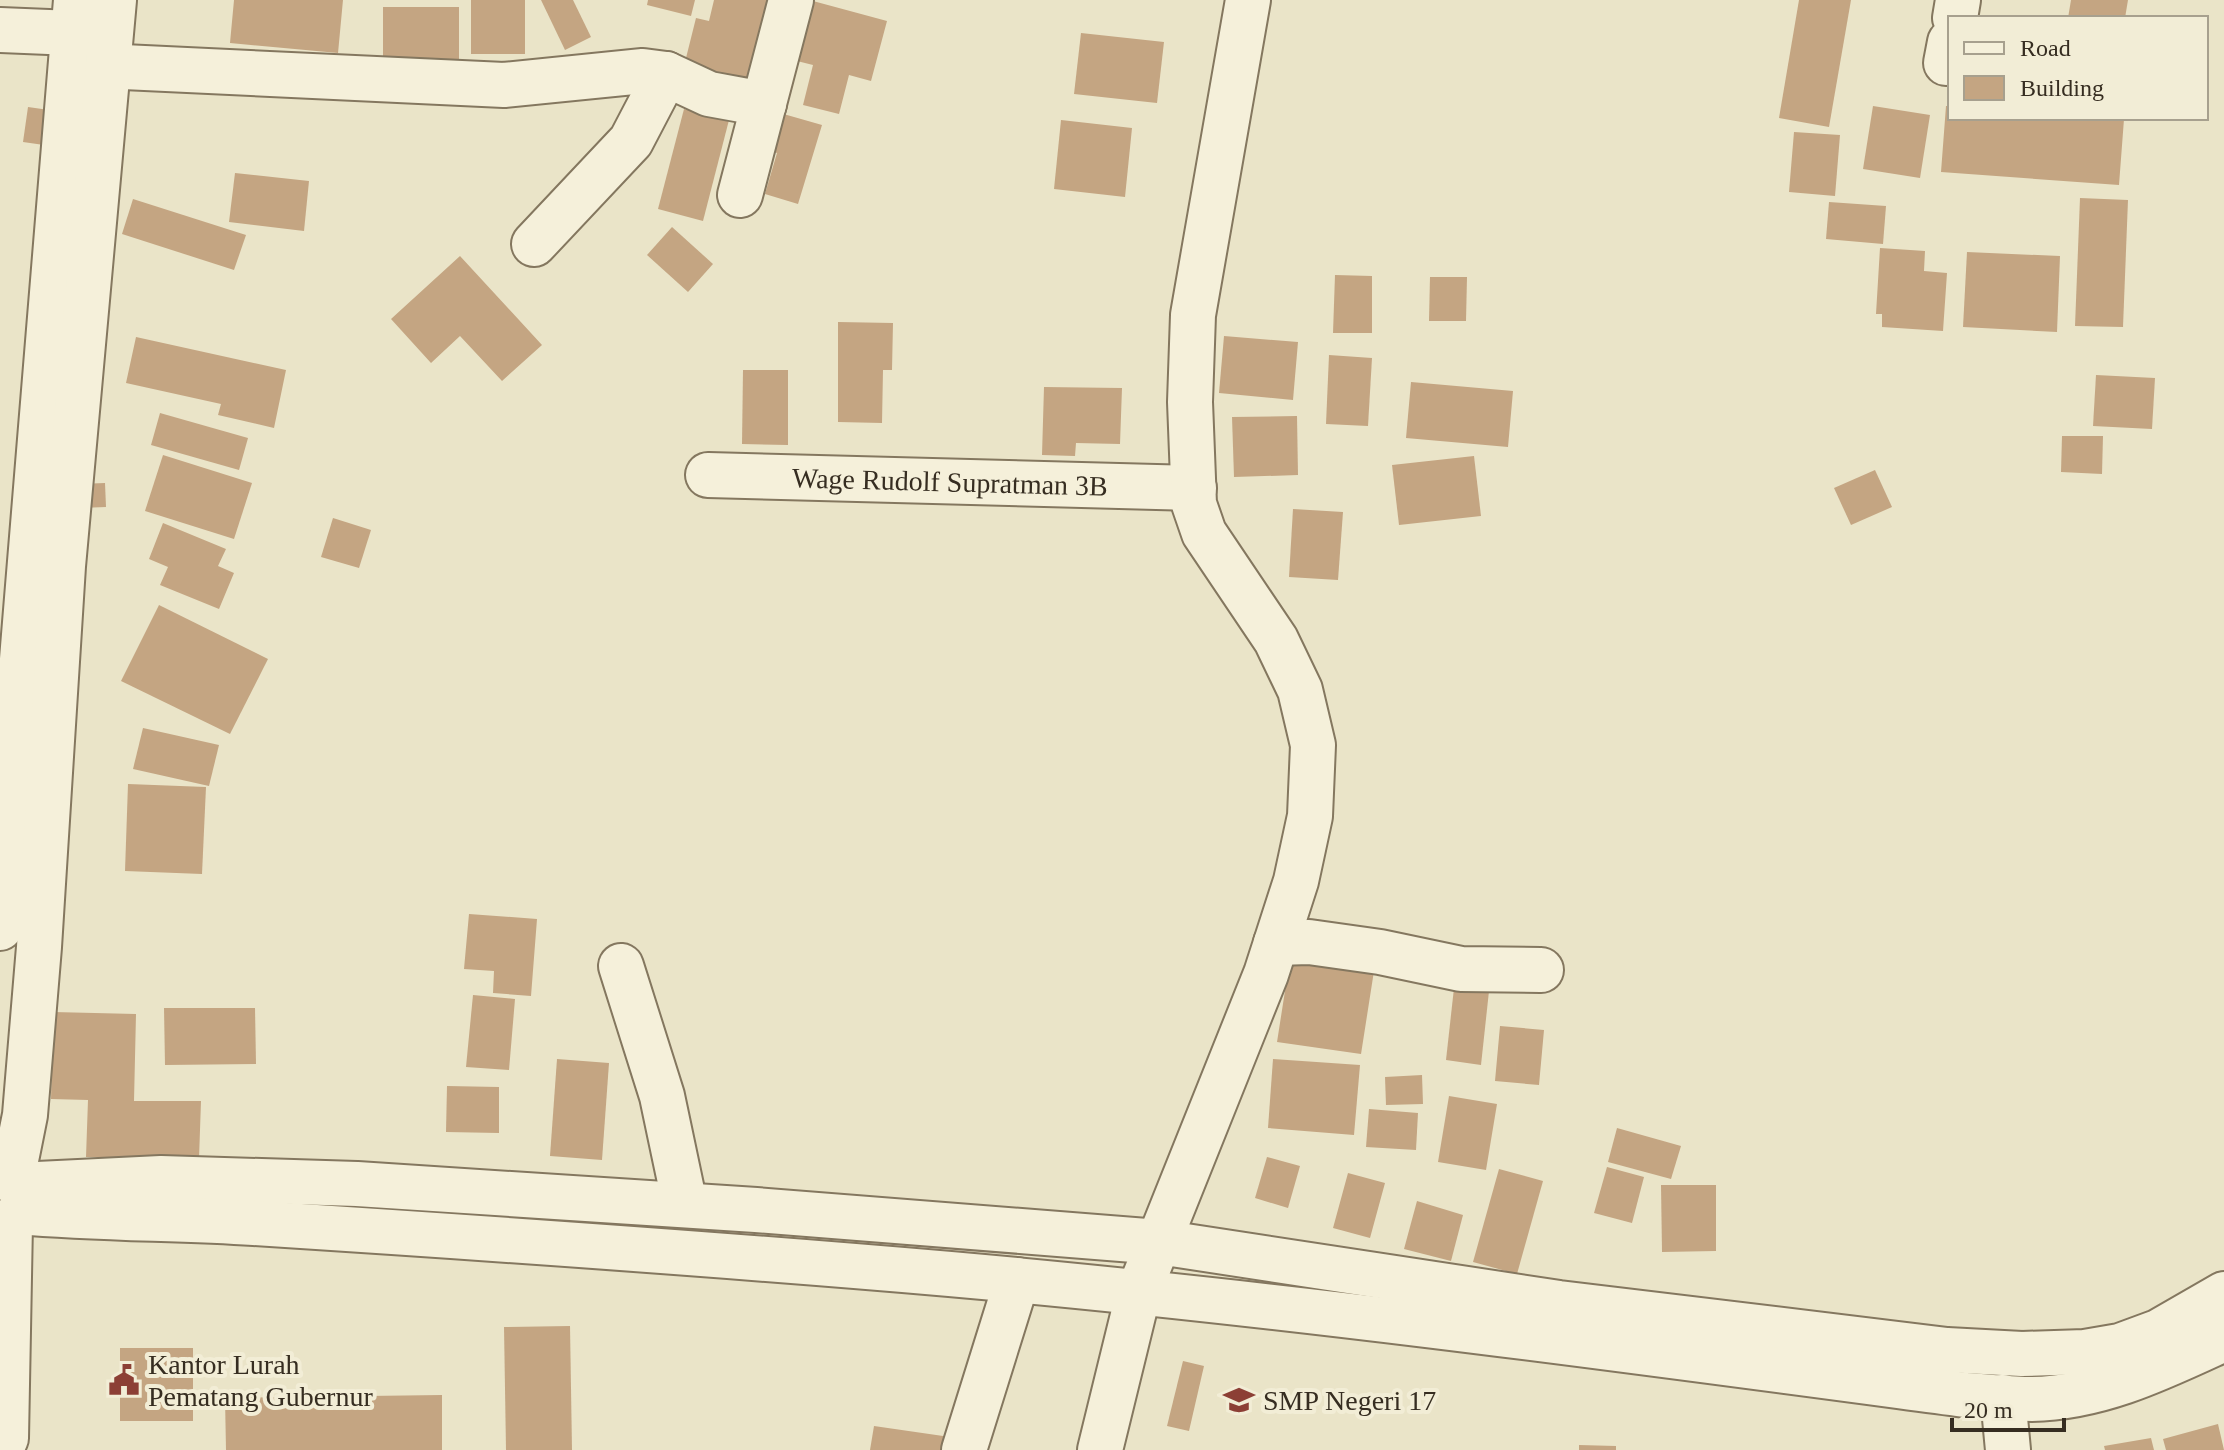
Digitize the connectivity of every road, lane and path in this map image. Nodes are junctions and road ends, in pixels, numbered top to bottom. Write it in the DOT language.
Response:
graph roads {
  1 [pos="114,0"];
  2 [pos="791,0"];
  3 [pos="1248,0"];
  4 [pos="0,30"];
  5 [pos="82,41"];
  6 [pos="666,74"];
  7 [pos="764,104"];
  8 [pos="740,195"];
  9 [pos="534,244"];
  10 [pos="708,475"];
  11 [pos="1194,488"];
  12 [pos="46,565"];
  13 [pos="0,928"];
  14 [pos="1276,943"];
  15 [pos="621,966"];
  16 [pos="1541,970"];
  17 [pos="10,1200"];
  18 [pos="685,1205"];
  19 [pos="1159,1242"];
  20 [pos="1017,1280"];
  21 [pos="1139,1291"];
  22 [pos="2224,1294"];
  23 [pos="2224,1339"];
  24 [pos="2003,1397"];
  25 [pos="1,1450"];
  26 [pos="964,1450"];
  27 [pos="1100,1450"];
  28 [pos="2008,1450"];
  1 -- 5 [label="street"];
  2 -- 7 [label="street"];
  3 -- 11 [label="street"];
  4 -- 5 [label="street"];
  5 -- 6 [label="street"];
  5 -- 12 [label="street"];
  6 -- 7 [label="street"];
  6 -- 9 [label="street"];
  7 -- 8 [label="street"];
  10 -- 11 [label="street, Wage Rudolf Supratman 3B"];
  11 -- 14 [label="street"];
  12 -- 13 [label="street"];
  12 -- 17 [label="street"];
  14 -- 16 [label="street"];
  14 -- 19 [label="street"];
  15 -- 18 [label="street"];
  17 -- 18 [label="street"];
  17 -- 20 [label="street"];
  17 -- 25 [label="street"];
  18 -- 19 [label="street"];
  19 -- 21 [label="street"];
  19 -- 22 [label="street"];
  20 -- 21 [label="street"];
  20 -- 26 [label="street"];
  21 -- 24 [label="street"];
  21 -- 27 [label="street"];
  23 -- 24 [label="street"];
  24 -- 28 [label="street"];
}
